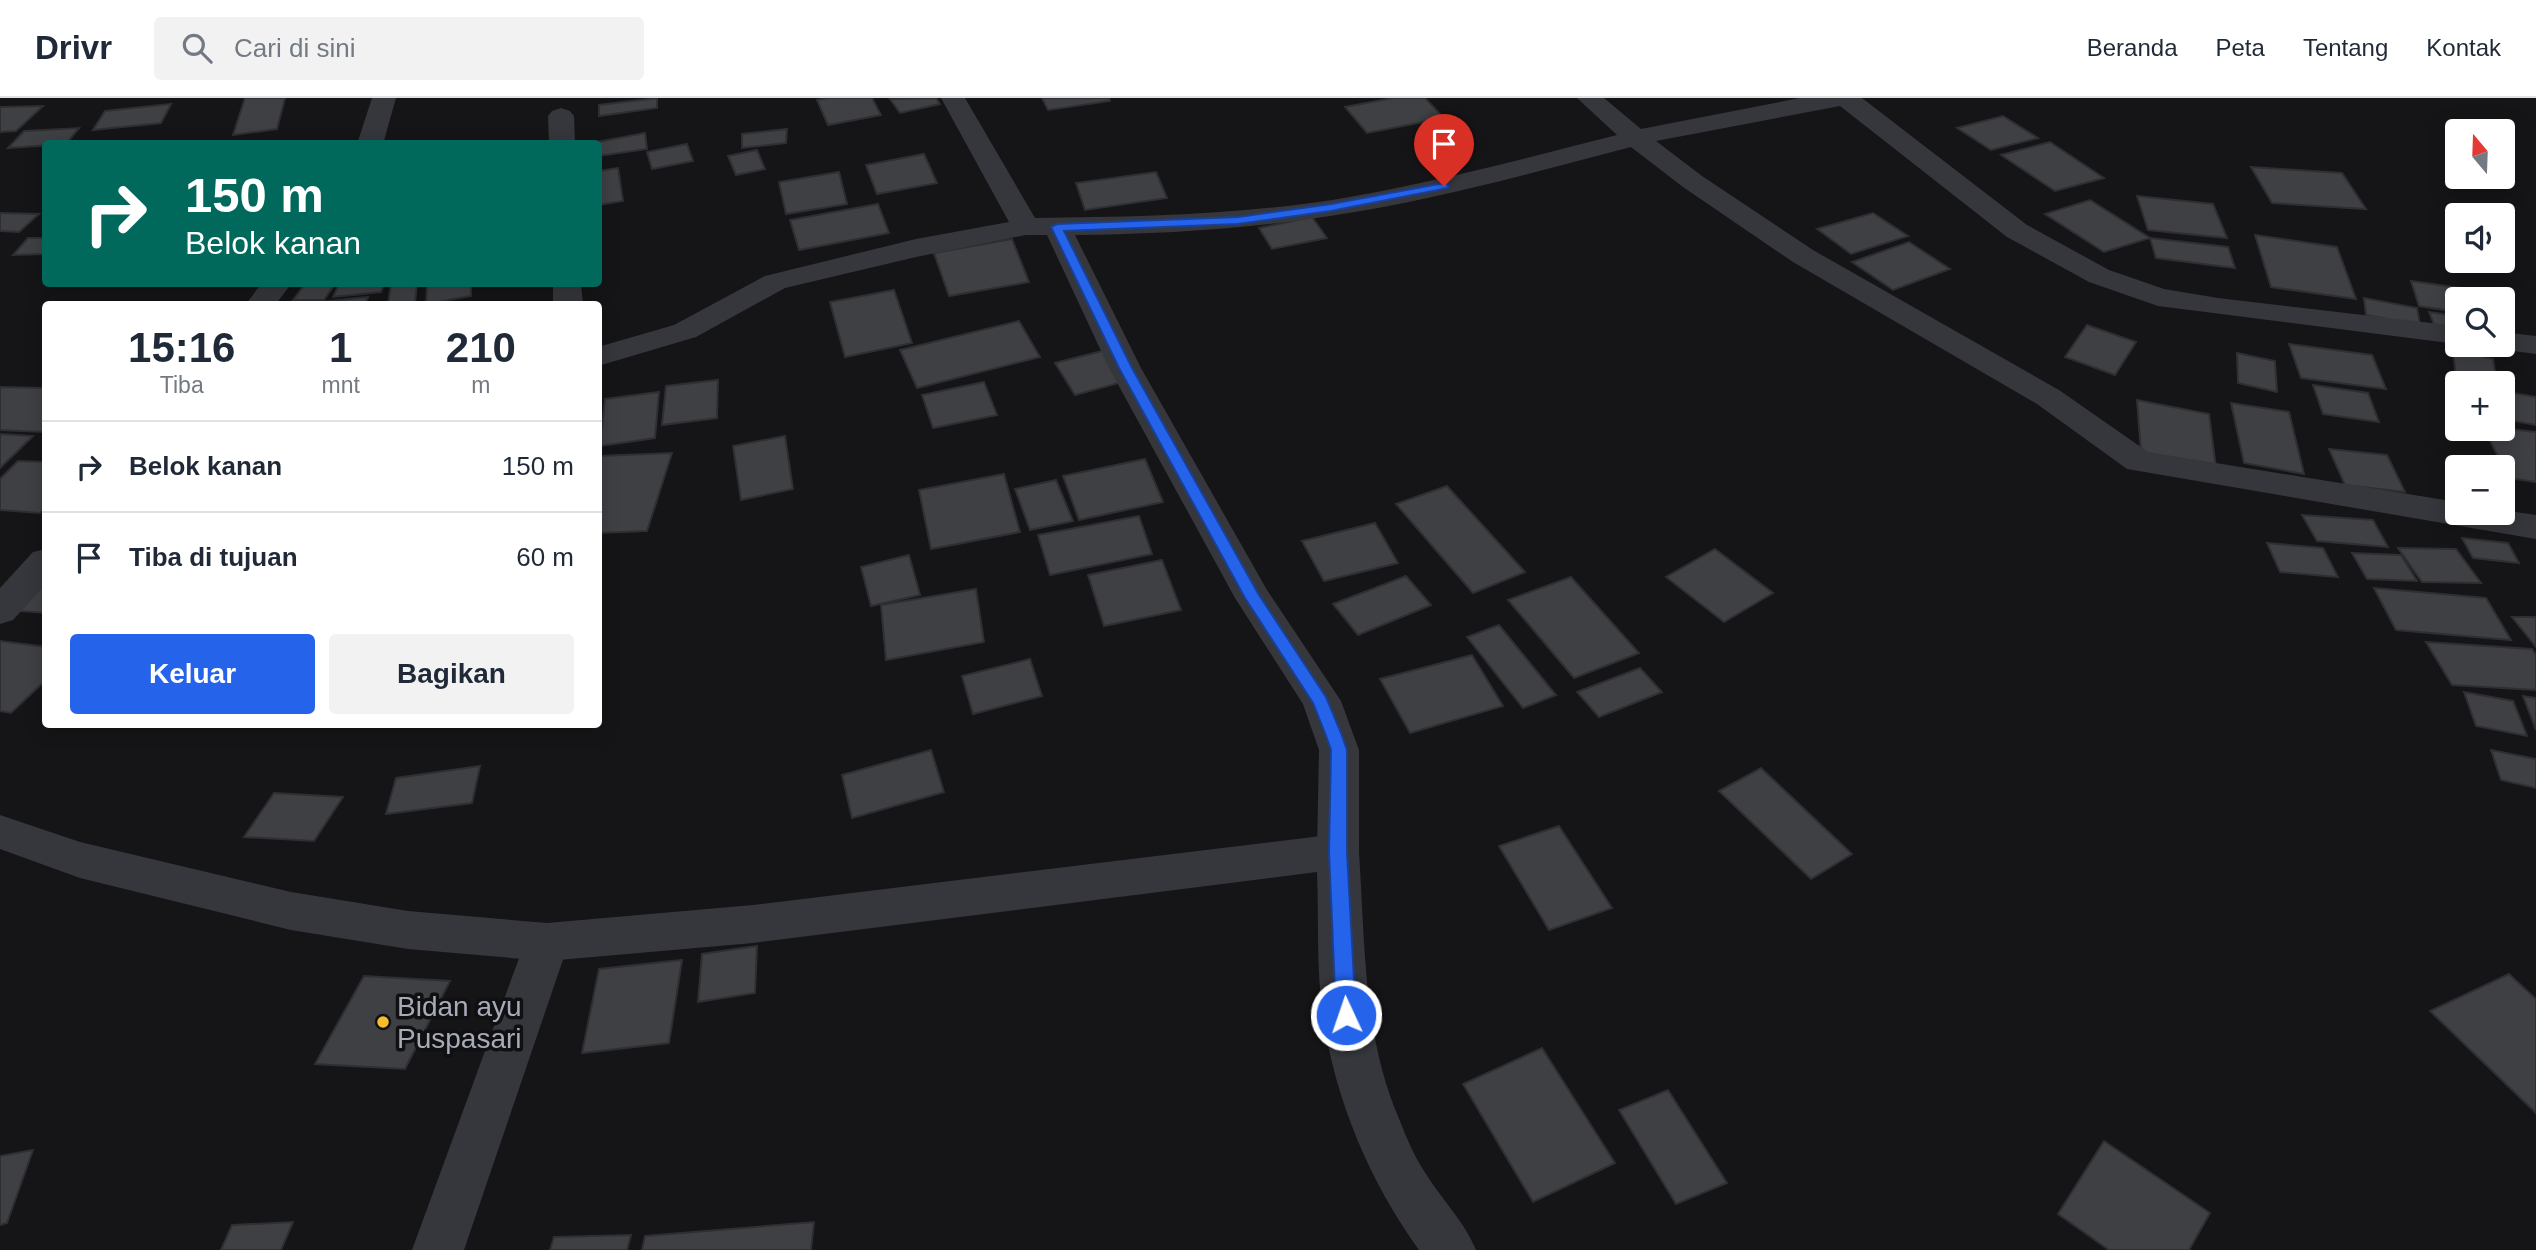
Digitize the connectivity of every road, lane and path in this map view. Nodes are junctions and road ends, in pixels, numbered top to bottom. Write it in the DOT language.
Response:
graph roads {
  1 [pos="384,98"];
  2 [pos="953,98"];
  3 [pos="1589,98"];
  4 [pos="1840,98"];
  5 [pos="1846,98"];
  6 [pos="561,116"];
  7 [pos="1634,139"];
  8 [pos="370,140"];
  9 [pos="562,140"];
  10 [pos="1041,227"];
  11 [pos="2445,334"];
  12 [pos="2515,343"];
  13 [pos="2536,345"];
  14 [pos="602,356"];
  15 [pos="2536,527"];
  16 [pos="42,565"];
  17 [pos="0,611"];
  18 [pos="0,832"];
  19 [pos="1338,852"];
  20 [pos="547,942"];
  21 [pos="438,1250"];
  22 [pos="1450,1250"];
  1 -- 8 [label="street"];
  2 -- 10 [label="street"];
  3 -- 7 [label="street"];
  4 -- 7 [label="street"];
  5 -- 11 [label="street"];
  6 -- 9 [label="street"];
  7 -- 10 [label="street"];
  7 -- 15 [label="street"];
  10 -- 14 [label="street"];
  10 -- 19 [label="street"];
  12 -- 13 [label="street"];
  16 -- 17 [label="street"];
  18 -- 20 [label="street"];
  19 -- 20 [label="street"];
  19 -- 22 [label="street"];
  20 -- 21 [label="street"];
}
